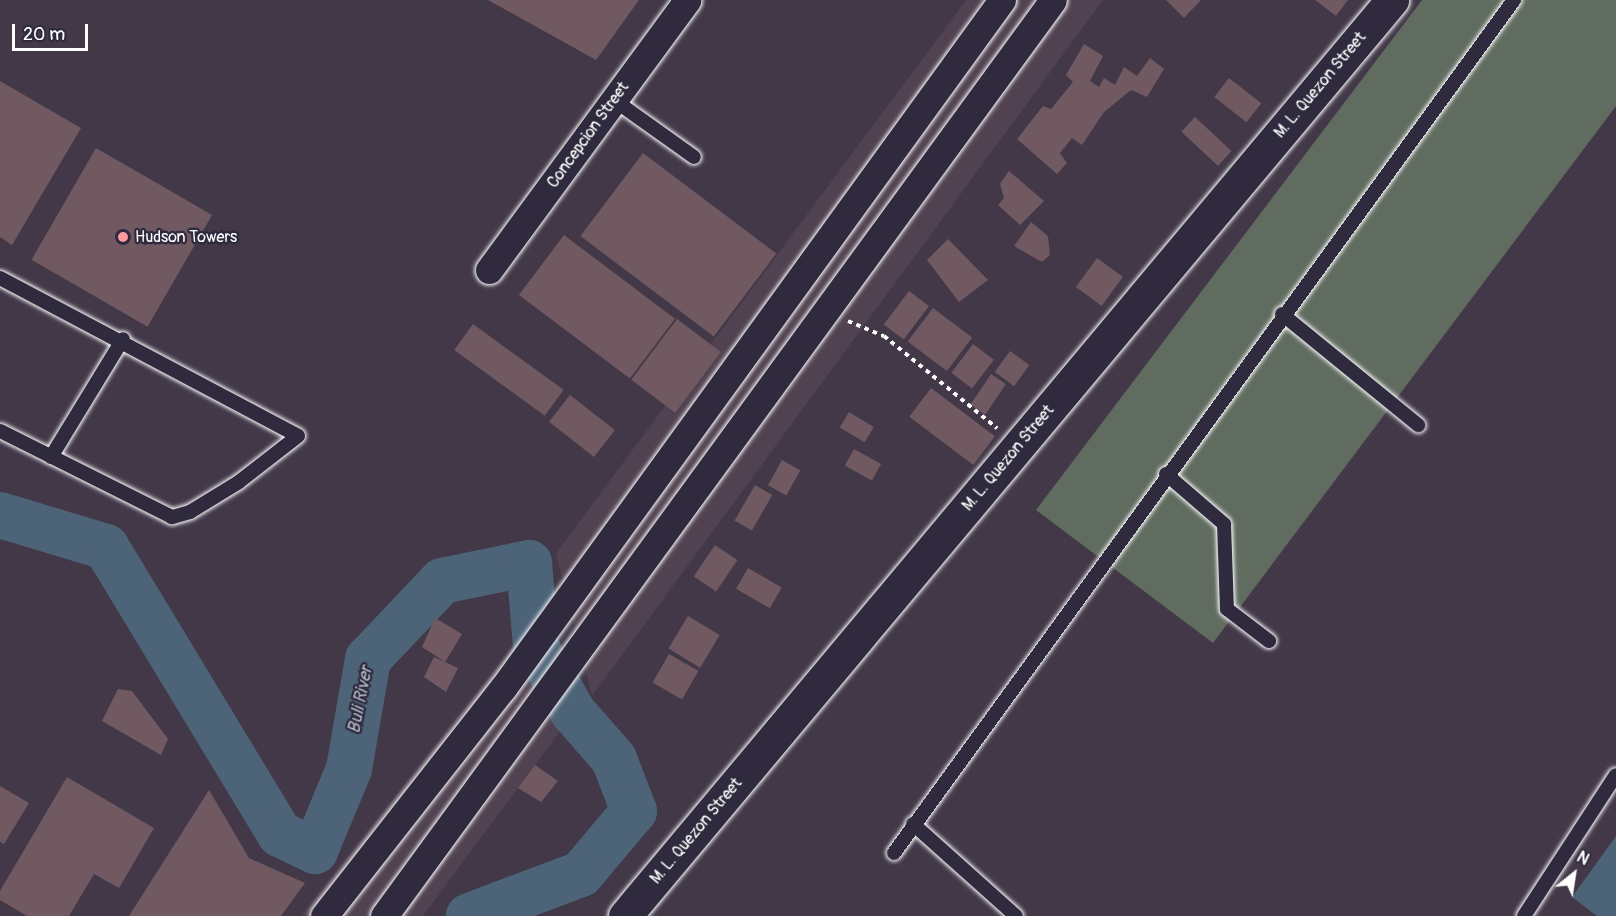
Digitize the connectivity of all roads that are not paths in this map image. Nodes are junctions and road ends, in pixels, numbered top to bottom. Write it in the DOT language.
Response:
graph roads {
  1 [pos="687,0"];
  2 [pos="1002,0"];
  3 [pos="1053,0"];
  4 [pos="1514,0"];
  5 [pos="1389,1"];
  6 [pos="614,100"];
  7 [pos="694,157"];
  8 [pos="489,270"];
  9 [pos="0,278"];
  10 [pos="1282,314"];
  11 [pos="123,339"];
  12 [pos="1418,426"];
  13 [pos="0,431"];
  14 [pos="51,456"];
  15 [pos="1166,474"];
  16 [pos="1269,641"];
  17 [pos="1616,775"];
  18 [pos="914,824"];
  19 [pos="894,853"];
  20 [pos="324,916"];
  21 [pos="384,916"];
  22 [pos="625,916"];
  23 [pos="1016,916"];
  24 [pos="1524,916"];
  1 -- 6 [label="street, Concepcion Street"];
  2 -- 20 [label="street"];
  3 -- 21 [label="street"];
  4 -- 10 [label="lane"];
  5 -- 22 [label="main road, M. L. Quezon Street"];
  6 -- 7 [label="lane"];
  6 -- 8 [label="street, Concepcion Street"];
  9 -- 11 [label="lane"];
  10 -- 12 [label="lane"];
  10 -- 15 [label="lane"];
  11 -- 14 [label="lane"];
  11 -- 14 [label="lane"];
  13 -- 14 [label="lane"];
  15 -- 16 [label="lane"];
  15 -- 18 [label="lane"];
  17 -- 24 [label="lane"];
  18 -- 19 [label="lane"];
  18 -- 23 [label="lane"];
}
